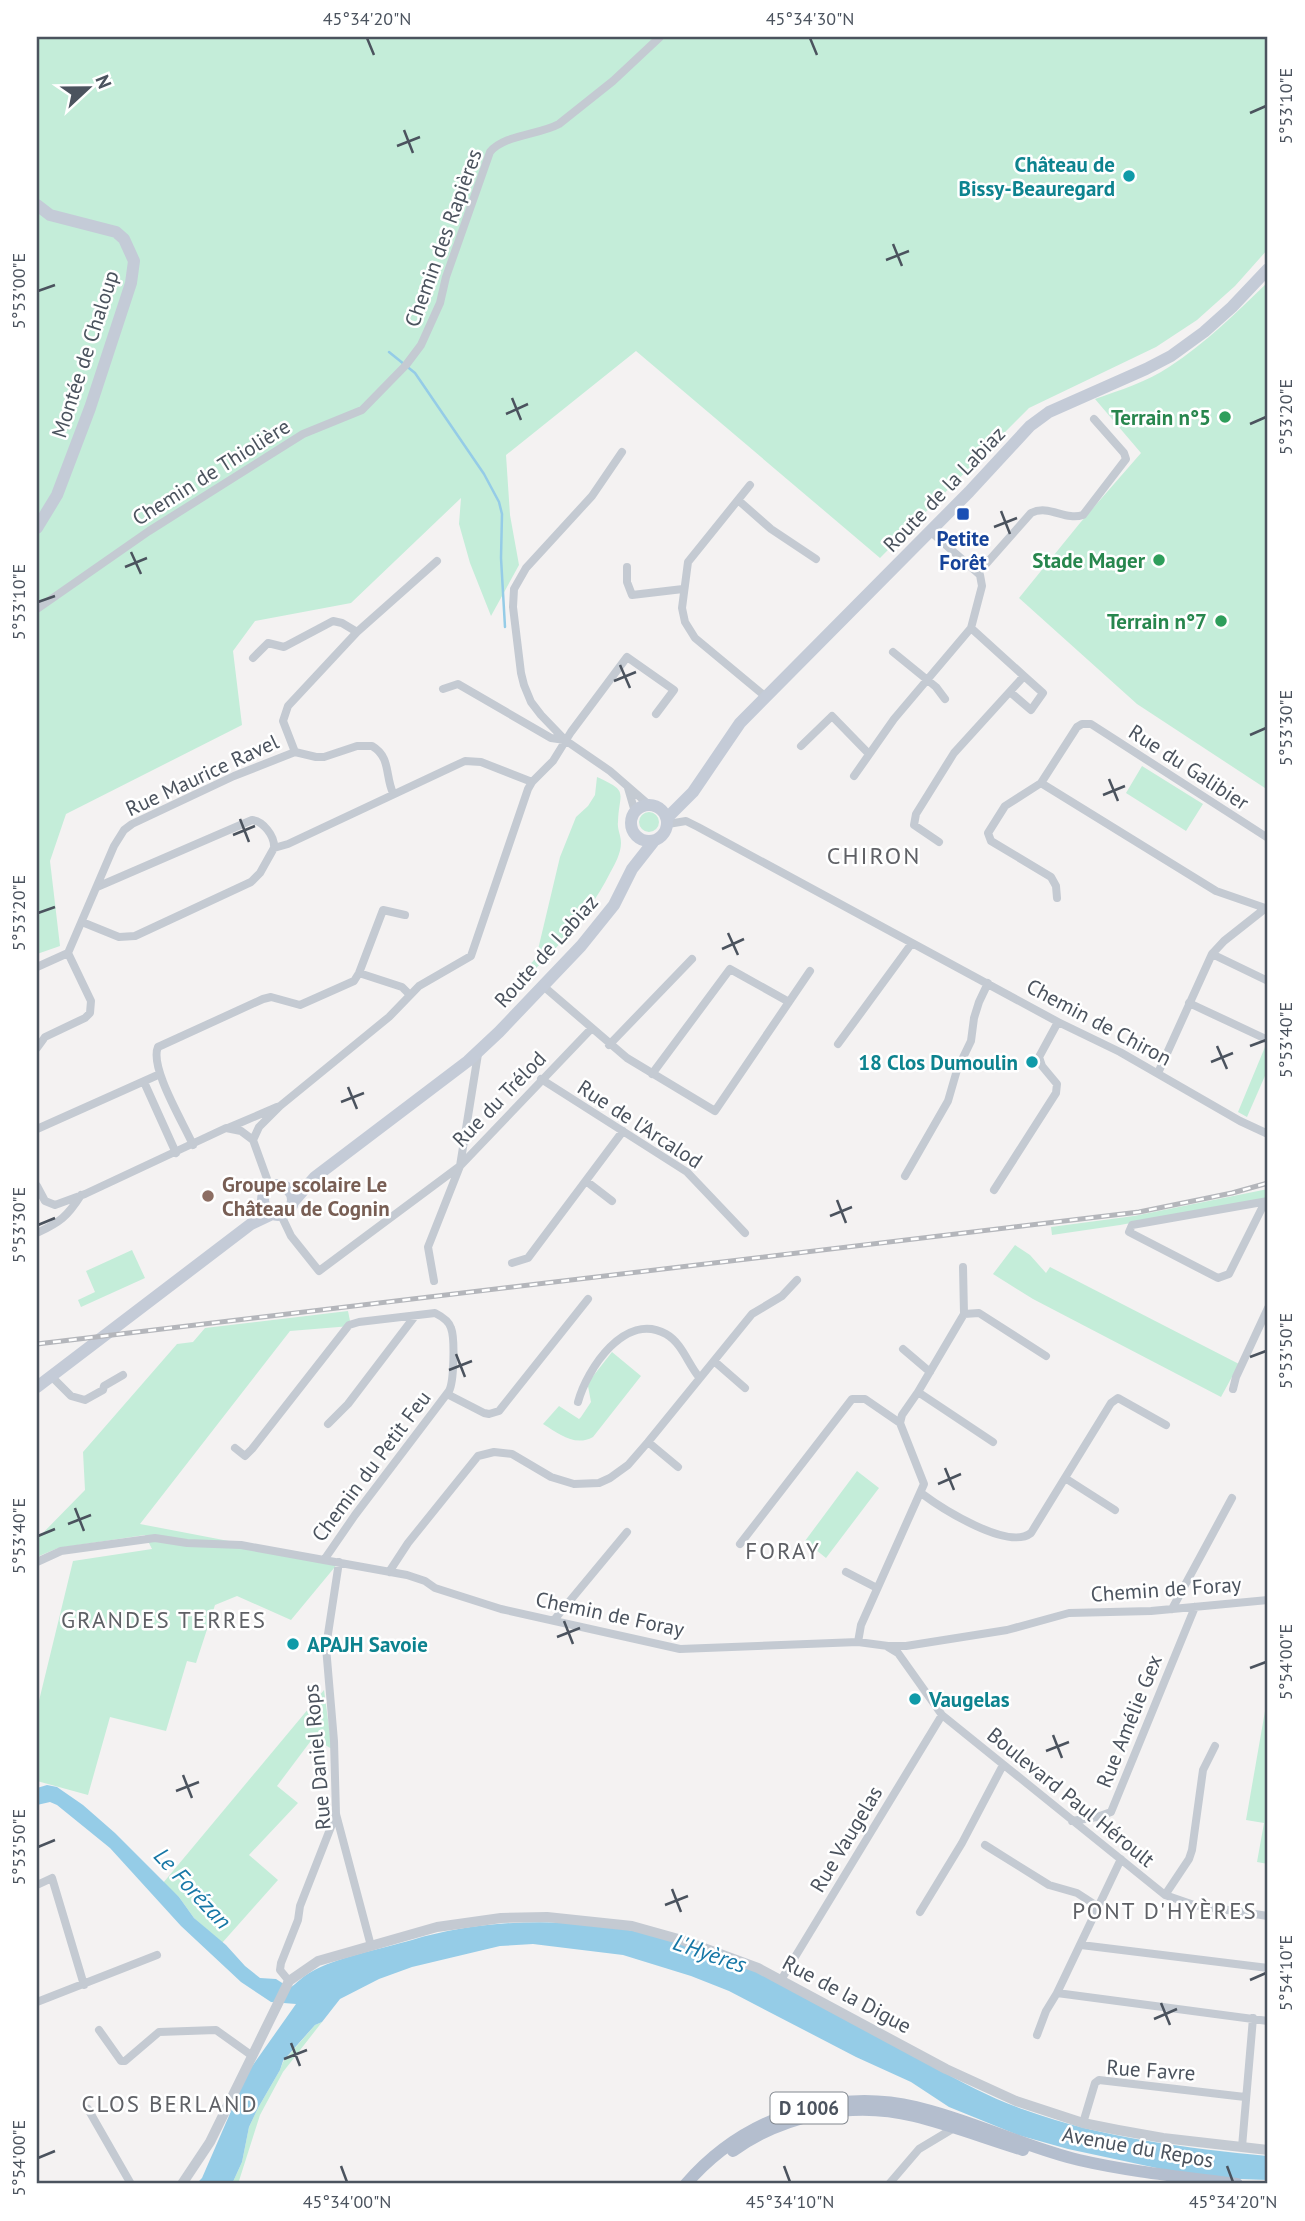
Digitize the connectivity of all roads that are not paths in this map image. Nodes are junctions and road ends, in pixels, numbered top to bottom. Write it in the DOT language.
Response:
graph roads {
  1 [pos="660,37"];
  2 [pos="37,205"];
  3 [pos="1268,269"];
  4 [pos="403,368"];
  5 [pos="1094,419"];
  6 [pos="622,452"];
  7 [pos="750,485"];
  8 [pos="738,500"];
  9 [pos="37,528"];
  10 [pos="931,531"];
  11 [pos="816,559"];
  12 [pos="436,561"];
  13 [pos="627,567"];
  14 [pos="978,573"];
  15 [pos="683,589"];
  16 [pos="37,609"];
  17 [pos="971,628"];
  18 [pos="357,632"];
  19 [pos="893,652"];
  20 [pos="253,658"];
  21 [pos="1024,676"];
  22 [pos="926,680"];
  23 [pos="443,689"];
  24 [pos="1010,692"];
  25 [pos="766,697"];
  26 [pos="945,699"];
  27 [pos="656,714"];
  28 [pos="565,740"];
  29 [pos="801,746"];
  30 [pos="295,752"];
  31 [pos="869,754"];
  32 [pos="854,776"];
  33 [pos="532,782"];
  34 [pos="1041,783"];
  35 [pos="628,788"];
  36 [pos="693,792"];
  37 [pos="393,793"];
  38 [pos="682,804"];
  39 [pos="652,805"];
  40 [pos="635,811"];
  41 [pos="984,817"];
  42 [pos="668,821"];
  43 [pos="686,821"];
  44 [pos="994,822"];
  45 [pos="637,837"];
  46 [pos="1268,838"];
  47 [pos="654,841"];
  48 [pos="939,842"];
  49 [pos="274,848"];
  50 [pos="632,869"];
  51 [pos="97,887"];
  52 [pos="1057,898"];
  53 [pos="1268,907"];
  54 [pos="405,915"];
  55 [pos="82,922"];
  56 [pos="912,943"];
  57 [pos="68,953"];
  58 [pos="1212,954"];
  59 [pos="692,959"];
  60 [pos="37,967"];
  61 [pos="810,971"];
  62 [pos="359,973"];
  63 [pos="1268,982"];
  64 [pos="988,983"];
  65 [pos="542,985"];
  66 [pos="410,995"];
  67 [pos="789,1002"];
  68 [pos="1189,1003"];
  69 [pos="1058,1022"];
  70 [pos="590,1029"];
  71 [pos="1268,1040"];
  72 [pos="838,1044"];
  73 [pos="609,1045"];
  74 [pos="37,1048"];
  75 [pos="478,1051"];
  76 [pos="652,1073"];
  77 [pos="1158,1073"];
  78 [pos="160,1074"];
  79 [pos="541,1079"];
  80 [pos="144,1082"];
  81 [pos="280,1105"];
  82 [pos="226,1128"];
  83 [pos="37,1129"];
  84 [pos="623,1132"];
  85 [pos="1268,1134"];
  86 [pos="253,1140"];
  87 [pos="193,1145"];
  88 [pos="176,1153"];
  89 [pos="460,1166"];
  90 [pos="905,1175"];
  91 [pos="315,1177"];
  92 [pos="586,1181"];
  93 [pos="37,1186"];
  94 [pos="270,1187"];
  95 [pos="286,1188"];
  96 [pos="994,1190"];
  97 [pos="81,1195"];
  98 [pos="612,1201"];
  99 [pos="293,1202"];
  100 [pos="1267,1202"];
  101 [pos="272,1211"];
  102 [pos="37,1233"];
  103 [pos="745,1234"];
  104 [pos="512,1263"];
  105 [pos="963,1267"];
  106 [pos="797,1280"];
  107 [pos="434,1282"];
  108 [pos="588,1299"];
  109 [pos="1268,1308"];
  110 [pos="964,1314"];
  111 [pos="415,1316"];
  112 [pos="903,1349"];
  113 [pos="1046,1356"];
  114 [pos="714,1362"];
  115 [pos="930,1372"];
  116 [pos="123,1375"];
  117 [pos="51,1376"];
  118 [pos="699,1377"];
  119 [pos="37,1387"];
  120 [pos="745,1388"];
  121 [pos="1233,1389"];
  122 [pos="918,1392"];
  123 [pos="447,1394"];
  124 [pos="578,1402"];
  125 [pos="900,1423"];
  126 [pos="328,1424"];
  127 [pos="1166,1425"];
  128 [pos="648,1442"];
  129 [pos="993,1442"];
  130 [pos="235,1448"];
  131 [pos="678,1467"];
  132 [pos="1065,1478"];
  133 [pos="921,1493"];
  134 [pos="1232,1499"];
  135 [pos="1115,1510"];
  136 [pos="627,1532"];
  137 [pos="740,1544"];
  138 [pos="324,1560"];
  139 [pos="37,1562"];
  140 [pos="339,1562"];
  141 [pos="389,1572"];
  142 [pos="845,1572"];
  143 [pos="877,1588"];
  144 [pos="1268,1600"];
  145 [pos="1195,1607"];
  146 [pos="1172,1609"];
  147 [pos="554,1620"];
  148 [pos="858,1642"];
  149 [pos="888,1646"];
  150 [pos="942,1715"];
  151 [pos="1216,1746"];
  152 [pos="1003,1766"];
  153 [pos="336,1814"];
  154 [pos="1072,1821"];
  155 [pos="985,1845"];
  156 [pos="1122,1859"];
  157 [pos="37,1885"];
  158 [pos="1165,1895"];
  159 [pos="1097,1906"];
  160 [pos="920,1912"];
  161 [pos="1268,1916"];
  162 [pos="1081,1945"];
  163 [pos="371,1946"];
  164 [pos="158,1955"];
  165 [pos="1268,1968"];
  166 [pos="781,1980"];
  167 [pos="287,1983"];
  168 [pos="84,1985"];
  169 [pos="1057,1993"];
  170 [pos="37,2003"];
  171 [pos="1253,2018"];
  172 [pos="1268,2021"];
  173 [pos="99,2030"];
  174 [pos="1037,2035"];
  175 [pos="251,2055"];
  176 [pos="1245,2097"];
  177 [pos="88,2109"];
  178 [pos="1083,2123"];
  179 [pos="953,2124"];
  180 [pos="1242,2147"];
  181 [pos="1268,2150"];
  182 [pos="1211,2181"];
  183 [pos="131,2184"];
  184 [pos="182,2184"];
  185 [pos="689,2184"];
  186 [pos="889,2184"];
  187 [pos="1178,2184"];
  188 [pos="1237,2184"];
  1 -- 4 [label="street, Chemin des Rapières"];
  2 -- 9 [label="main road, Montée de Chaloup"];
  3 -- 10 [label="main road, Route de la Labiaz"];
  4 -- 16 [label="street, Chemin de Thiolière"];
  5 -- 14 [label="street"];
  6 -- 28 [label="street"];
  7 -- 8 [label="street"];
  8 -- 11 [label="street"];
  8 -- 15 [label="street"];
  10 -- 14 [label="street"];
  10 -- 25 [label="main road, Route de la Labiaz"];
  12 -- 18 [label="street"];
  13 -- 15 [label="street"];
  14 -- 17 [label="street"];
  15 -- 25 [label="street"];
  17 -- 21 [label="street"];
  17 -- 22 [label="street"];
  18 -- 20 [label="street"];
  18 -- 30 [label="street"];
  19 -- 22 [label="street"];
  21 -- 24 [label="street"];
  21 -- 24 [label="street"];
  22 -- 26 [label="street"];
  22 -- 31 [label="street"];
  23 -- 28 [label="street"];
  24 -- 48 [label="street"];
  25 -- 36 [label="main road, Route de la Labiaz"];
  27 -- 28 [label="street"];
  28 -- 33 [label="street"];
  28 -- 35 [label="street"];
  29 -- 31 [label="street"];
  30 -- 37 [label="street, Rue Maurice Ravel"];
  30 -- 51 [label="street, Rue Maurice Ravel"];
  31 -- 32 [label="street"];
  33 -- 37 [label="street"];
  33 -- 66 [label="street"];
  34 -- 44 [label="street"];
  34 -- 46 [label="street, Rue du Galibier"];
  34 -- 53 [label="street"];
  35 -- 39 [label="street"];
  35 -- 40 [label="street"];
  36 -- 38 [label="main road, Route de la Labiaz"];
  36 -- 39 [label="main road"];
  37 -- 49 [label="street"];
  38 -- 42 [label="main road, Route de la Labiaz"];
  38 -- 43 [label="street"];
  39 -- 40 [label="main road"];
  39 -- 42 [label="main road"];
  40 -- 45 [label="main road"];
  41 -- 44 [label="street"];
  42 -- 43 [label="street"];
  42 -- 47 [label="main road"];
  43 -- 56 [label="street, Chemin de Chiron"];
  44 -- 52 [label="street"];
  45 -- 47 [label="main road"];
  45 -- 50 [label="main road, Route de Labiaz"];
  47 -- 50 [label="main road, Route de Labiaz"];
  49 -- 51 [label="street"];
  49 -- 55 [label="street"];
  50 -- 65 [label="main road, Route de Labiaz"];
  51 -- 55 [label="street, Rue Maurice Ravel"];
  53 -- 58 [label="street"];
  54 -- 62 [label="street"];
  55 -- 57 [label="street, Rue Maurice Ravel"];
  56 -- 64 [label="street, Chemin de Chiron"];
  56 -- 72 [label="street"];
  57 -- 60 [label="street"];
  57 -- 74 [label="street"];
  58 -- 63 [label="street"];
  58 -- 68 [label="street"];
  59 -- 73 [label="street"];
  61 -- 67 [label="street"];
  62 -- 66 [label="street"];
  62 -- 78 [label="street"];
  64 -- 69 [label="street, Chemin de Chiron"];
  64 -- 90 [label="street"];
  65 -- 70 [label="street"];
  65 -- 75 [label="main road, Route de Labiaz"];
  66 -- 81 [label="street"];
  67 -- 76 [label="street"];
  67 -- 76 [label="street"];
  68 -- 71 [label="street"];
  68 -- 77 [label="street"];
  69 -- 77 [label="street, Chemin de Chiron"];
  69 -- 96 [label="street"];
  70 -- 73 [label="street"];
  70 -- 79 [label="street, Rue du Trélod"];
  73 -- 76 [label="street"];
  75 -- 89 [label="street"];
  75 -- 91 [label="main road, Route de Labiaz"];
  77 -- 85 [label="street, Chemin de Chiron"];
  78 -- 80 [label="street"];
  78 -- 87 [label="street"];
  79 -- 84 [label="street, Rue de l'Arcalod"];
  79 -- 89 [label="street, Rue du Trélod"];
  80 -- 83 [label="street"];
  80 -- 88 [label="street"];
  81 -- 82 [label="street"];
  81 -- 86 [label="street"];
  82 -- 86 [label="street"];
  82 -- 87 [label="street"];
  84 -- 92 [label="street"];
  84 -- 103 [label="street, Rue de l'Arcalod"];
  86 -- 94 [label="street"];
  87 -- 88 [label="street"];
  88 -- 97 [label="street"];
  89 -- 101 [label="street"];
  89 -- 107 [label="street, Rue du Trélod"];
  91 -- 95 [label="main road"];
  91 -- 99 [label="main road"];
  92 -- 98 [label="street"];
  92 -- 104 [label="street"];
  93 -- 97 [label="street"];
  94 -- 95 [label="main road"];
  94 -- 101 [label="main road"];
  95 -- 99 [label="main road"];
  97 -- 102 [label="street"];
  99 -- 101 [label="main road"];
  100 -- 100 [label="street"];
  101 -- 117 [label="main road"];
  105 -- 110 [label="street"];
  106 -- 114 [label="street"];
  108 -- 123 [label="street, Chemin du Petit Feu"];
  109 -- 121 [label="street"];
  110 -- 113 [label="street"];
  110 -- 115 [label="street"];
  111 -- 123 [label="street, Chemin du Petit Feu"];
  111 -- 126 [label="street"];
  111 -- 130 [label="street, Chemin du Petit Feu"];
  112 -- 115 [label="street"];
  114 -- 118 [label="street"];
  114 -- 120 [label="street"];
  115 -- 122 [label="street"];
  116 -- 117 [label="street"];
  117 -- 119 [label="main road"];
  118 -- 124 [label="street"];
  118 -- 128 [label="street"];
  122 -- 125 [label="street"];
  122 -- 129 [label="street"];
  123 -- 138 [label="street, Chemin du Petit Feu"];
  125 -- 133 [label="street"];
  125 -- 137 [label="street"];
  127 -- 132 [label="street"];
  128 -- 131 [label="street"];
  128 -- 141 [label="street"];
  132 -- 133 [label="street"];
  132 -- 135 [label="street"];
  133 -- 143 [label="street"];
  134 -- 146 [label="street"];
  136 -- 147 [label="street"];
  138 -- 139 [label="street, Chemin de Foray"];
  138 -- 140 [label="street, Chemin de Foray"];
  140 -- 141 [label="street, Chemin de Foray"];
  140 -- 153 [label="street, Rue Daniel Rops"];
  141 -- 147 [label="street, Chemin de Foray"];
  142 -- 143 [label="street"];
  143 -- 148 [label="street"];
  144 -- 145 [label="street, Chemin de Foray"];
  145 -- 146 [label="street, Chemin de Foray"];
  145 -- 154 [label="street, Rue Amélie Gex"];
  146 -- 149 [label="street, Chemin de Foray"];
  147 -- 148 [label="street, Chemin de Foray"];
  148 -- 149 [label="street, Chemin de Foray"];
  149 -- 150 [label="street, Boulevard Paul Héroult"];
  150 -- 152 [label="street, Boulevard Paul Héroult"];
  150 -- 166 [label="street, Rue Vaugelas"];
  151 -- 158 [label="street"];
  152 -- 154 [label="street, Boulevard Paul Héroult"];
  152 -- 160 [label="street"];
  153 -- 163 [label="street, Rue Daniel Rops"];
  153 -- 167 [label="street"];
  154 -- 156 [label="street, Boulevard Paul Héroult"];
  155 -- 159 [label="street"];
  156 -- 158 [label="street, Boulevard Paul Héroult"];
  156 -- 159 [label="street"];
  157 -- 168 [label="street"];
  158 -- 161 [label="street, Boulevard Paul Héroult"];
  159 -- 162 [label="street"];
  162 -- 165 [label="street"];
  162 -- 169 [label="street"];
  163 -- 166 [label="street, Rue de la Digue"];
  163 -- 167 [label="street, Rue de la Digue"];
  164 -- 168 [label="street"];
  166 -- 178 [label="street, Rue de la Digue"];
  167 -- 175 [label="street"];
  168 -- 170 [label="street"];
  169 -- 171 [label="street"];
  169 -- 174 [label="street"];
  171 -- 172 [label="street"];
  171 -- 176 [label="street"];
  173 -- 175 [label="street"];
  175 -- 184 [label="street"];
  176 -- 178 [label="street, Rue Favre"];
  176 -- 180 [label="street"];
  177 -- 183 [label="street"];
  178 -- 180 [label="street, Rue de la Digue"];
  179 -- 182 [label="main road, Avenue du Repos / D 1006"];
  179 -- 185 [label="main road, D 1006"];
  179 -- 186 [label="street"];
  179 -- 187 [label="main road, Avenue du Repos / D 1006"];
  180 -- 181 [label="street, Rue de la Digue"];
  182 -- 187 [label="street"];
  182 -- 188 [label="main road, Avenue du Repos / D 1006"];
}
